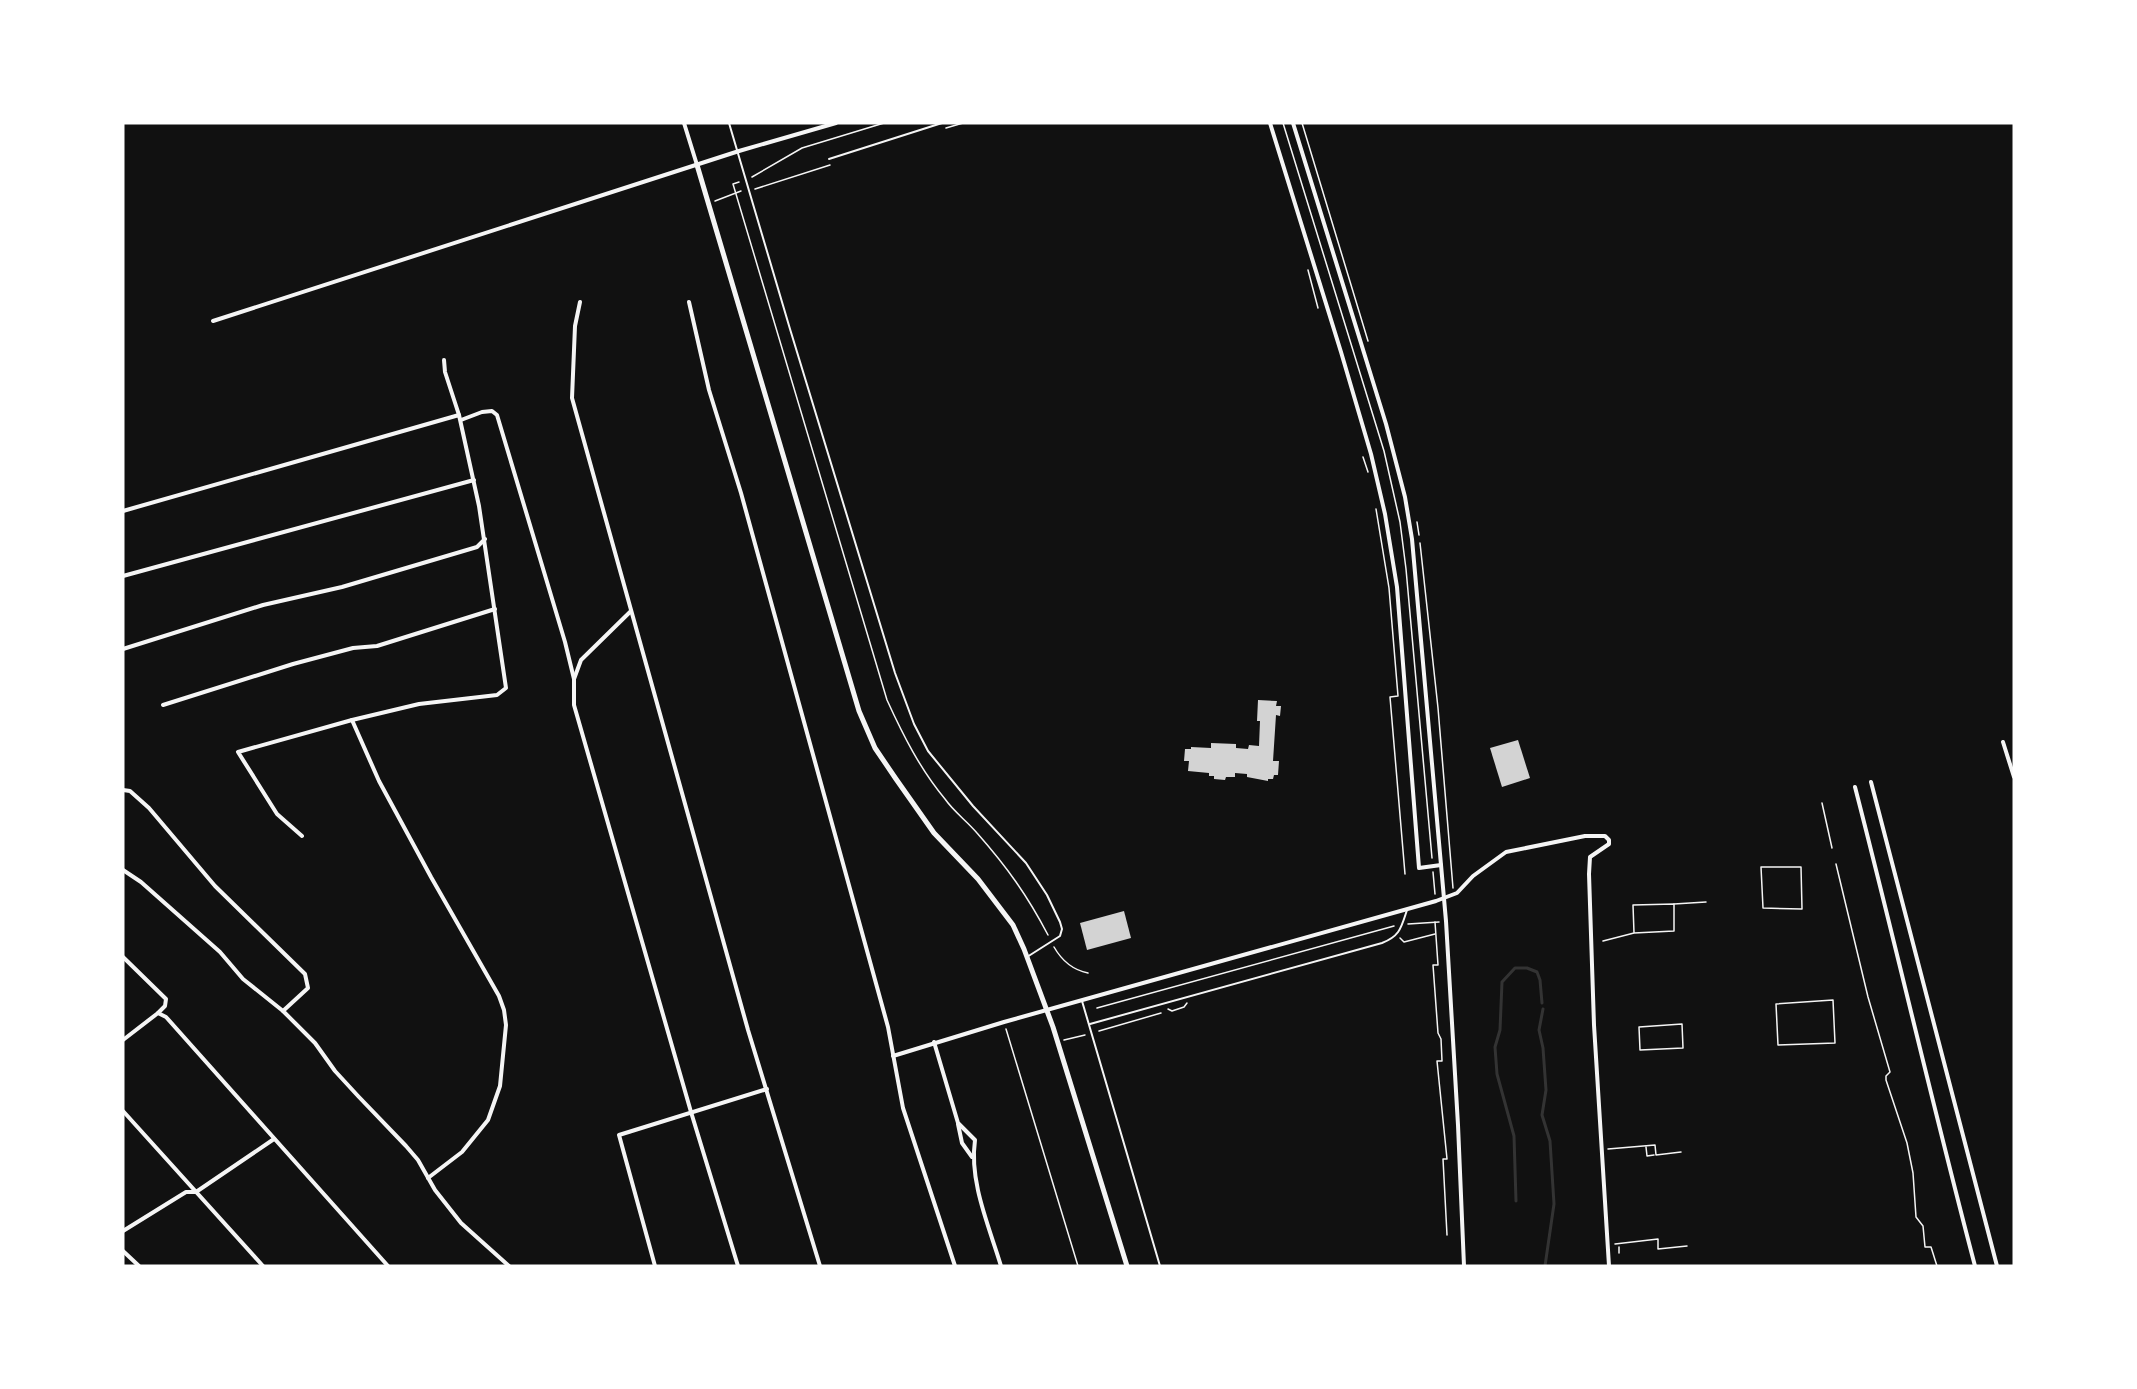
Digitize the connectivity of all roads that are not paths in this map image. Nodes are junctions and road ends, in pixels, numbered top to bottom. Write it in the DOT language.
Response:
graph roads {
  1 [pos="684,123"];
  2 [pos="729,123"];
  3 [pos="836,123"];
  4 [pos="942,123"];
  5 [pos="1270,123"];
  6 [pos="1293,123"];
  7 [pos="738,151"];
  8 [pos="829,159"];
  9 [pos="697,165"];
  10 [pos="579,302"];
  11 [pos="689,302"];
  12 [pos="213,321"];
  13 [pos="444,360"];
  14 [pos="459,415"];
  15 [pos="460,420"];
  16 [pos="474,480"];
  17 [pos="123,511"];
  18 [pos="485,539"];
  19 [pos="123,576"];
  20 [pos="495,609"];
  21 [pos="632,610"];
  22 [pos="123,650"];
  23 [pos="574,679"];
  24 [pos="163,705"];
  25 [pos="352,720"];
  26 [pos="2003,742"];
  27 [pos="2014,777"];
  28 [pos="1871,782"];
  29 [pos="1855,787"];
  30 [pos="123,790"];
  31 [pos="302,836"];
  32 [pos="1441,865"];
  33 [pos="123,870"];
  34 [pos="1444,897"];
  35 [pos="1407,910"];
  36 [pos="123,957"];
  37 [pos="1027,957"];
  38 [pos="1082,1001"];
  39 [pos="1046,1010"];
  40 [pos="283,1011"];
  41 [pos="158,1013"];
  42 [pos="1090,1024"];
  43 [pos="123,1040"];
  44 [pos="933,1042"];
  45 [pos="894,1056"];
  46 [pos="767,1089"];
  47 [pos="123,1111"];
  48 [pos="691,1112"];
  49 [pos="958,1123"];
  50 [pos="274,1139"];
  51 [pos="972,1158"];
  52 [pos="428,1178"];
  53 [pos="196,1191"];
  54 [pos="123,1231"];
  55 [pos="123,1251"];
  56 [pos="139,1266"];
  57 [pos="263,1266"];
  58 [pos="388,1266"];
  59 [pos="509,1266"];
  60 [pos="655,1266"];
  61 [pos="738,1266"];
  62 [pos="820,1266"];
  63 [pos="955,1266"];
  64 [pos="1001,1266"];
  65 [pos="1127,1266"];
  66 [pos="1160,1266"];
  67 [pos="1464,1266"];
  68 [pos="1609,1266"];
  69 [pos="1975,1266"];
  70 [pos="1997,1266"];
  1 -- 9 [label="street"];
  2 -- 7 [label="lane"];
  3 -- 7 [label="street"];
  4 -- 8 [label="lane"];
  5 -- 32 [label="street"];
  6 -- 32 [label="street"];
  7 -- 9 [label="street"];
  7 -- 37 [label="lane"];
  9 -- 12 [label="street"];
  9 -- 37 [label="street"];
  10 -- 21 [label="street"];
  11 -- 45 [label="street"];
  13 -- 14 [label="street"];
  14 -- 15 [label="street"];
  14 -- 17 [label="street"];
  15 -- 16 [label="street"];
  15 -- 23 [label="street"];
  16 -- 18 [label="street"];
  16 -- 19 [label="street"];
  18 -- 20 [label="street"];
  18 -- 22 [label="street"];
  20 -- 24 [label="street"];
  20 -- 25 [label="street"];
  21 -- 23 [label="street"];
  21 -- 46 [label="street"];
  23 -- 48 [label="street"];
  25 -- 31 [label="street"];
  25 -- 52 [label="street"];
  26 -- 27 [label="street"];
  28 -- 70 [label="street"];
  29 -- 69 [label="street"];
  30 -- 40 [label="street"];
  32 -- 34 [label="street"];
  33 -- 40 [label="street"];
  34 -- 35 [label="street"];
  34 -- 67 [label="street"];
  34 -- 68 [label="street"];
  35 -- 38 [label="street"];
  35 -- 42 [label="lane"];
  36 -- 41 [label="street"];
  37 -- 39 [label="street"];
  38 -- 39 [label="street"];
  38 -- 42 [label="lane"];
  39 -- 44 [label="street"];
  39 -- 65 [label="street"];
  40 -- 52 [label="street"];
  41 -- 43 [label="street"];
  41 -- 50 [label="street"];
  42 -- 66 [label="lane"];
  44 -- 45 [label="street"];
  44 -- 49 [label="street"];
  45 -- 63 [label="street"];
  46 -- 48 [label="street"];
  46 -- 62 [label="street"];
  47 -- 53 [label="street"];
  48 -- 60 [label="street"];
  48 -- 61 [label="street"];
  49 -- 51 [label="street"];
  49 -- 51 [label="street"];
  50 -- 53 [label="street"];
  50 -- 58 [label="street"];
  51 -- 64 [label="street"];
  52 -- 59 [label="street"];
  53 -- 54 [label="street"];
  53 -- 57 [label="street"];
  55 -- 56 [label="street"];
}
